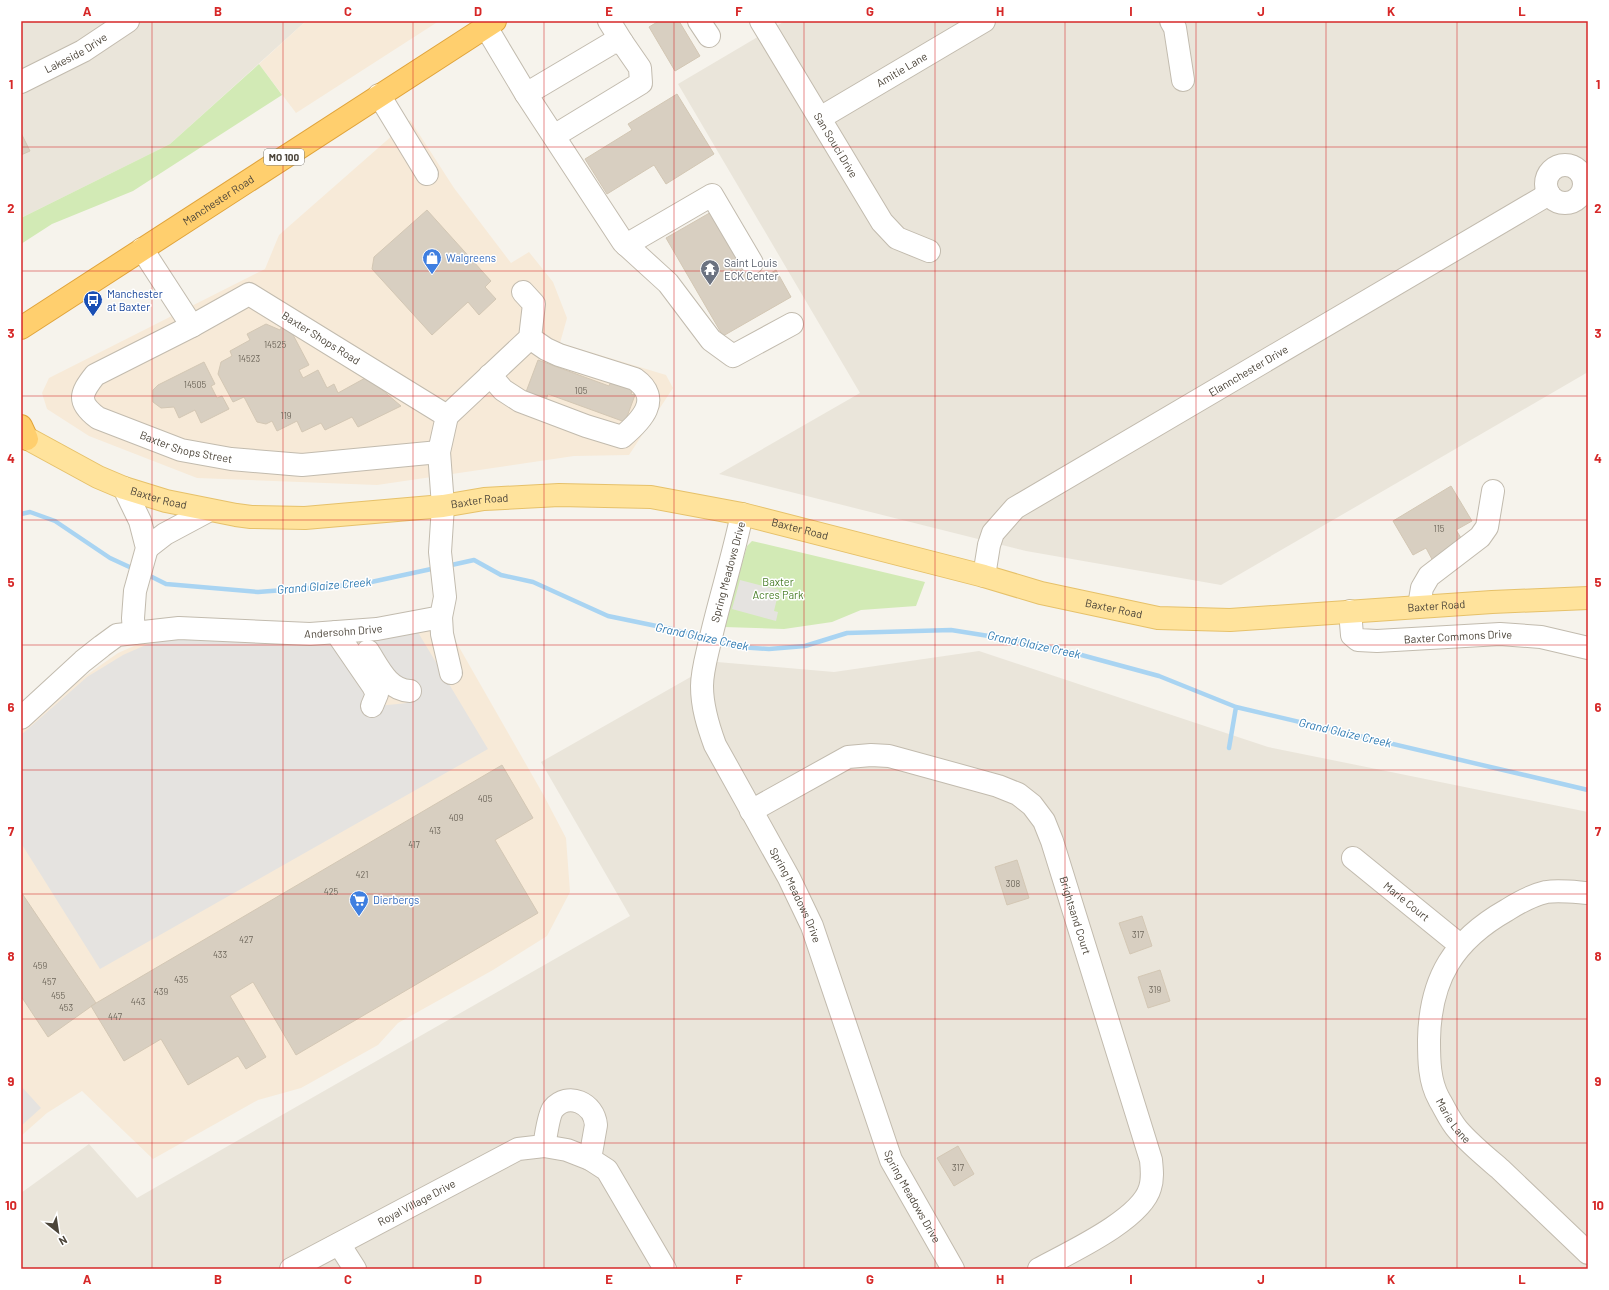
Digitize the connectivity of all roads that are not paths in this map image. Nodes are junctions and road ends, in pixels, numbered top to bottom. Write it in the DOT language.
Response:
graph roads {
  1 [pos="128,21"];
  2 [pos="609,21"];
  3 [pos="761,21"];
  4 [pos="984,21"];
  5 [pos="1171,21"];
  6 [pos="490,24"];
  7 [pos="622,42"];
  8 [pos="1183,80"];
  9 [pos="21,82"];
  10 [pos="526,94"];
  11 [pos="379,95"];
  12 [pos="820,118"];
  13 [pos="554,136"];
  14 [pos="427,174"];
  15 [pos="1549,194"];
  16 [pos="626,245"];
  17 [pos="142,249"];
  18 [pos="929,251"];
  19 [pos="752,263"];
  20 [pos="523,292"];
  21 [pos="792,324"];
  22 [pos="192,326"];
  23 [pos="23,329"];
  24 [pos="530,338"];
  25 [pos="490,375"];
  26 [pos="448,416"];
  27 [pos="23,433"];
  28 [pos="439,452"];
  29 [pos="124,488"];
  30 [pos="1493,491"];
  31 [pos="443,506"];
  32 [pos="208,510"];
  33 [pos="742,514"];
  34 [pos="147,548"];
  35 [pos="984,576"];
  36 [pos="1588,598"];
  37 [pos="1419,606"];
  38 [pos="443,607"];
  39 [pos="1350,611"];
  40 [pos="345,631"];
  41 [pos="134,633"];
  42 [pos="1588,648"];
  43 [pos="451,673"];
  44 [pos="410,691"];
  45 [pos="372,706"];
  46 [pos="21,718"];
  47 [pos="750,810"];
  48 [pos="1353,858"];
  49 [pos="1588,893"];
  50 [pos="1460,945"];
  51 [pos="544,1146"];
  52 [pos="590,1159"];
  53 [pos="339,1244"];
  54 [pos="1588,1252"];
  55 [pos="291,1269"];
  56 [pos="355,1269"];
  57 [pos="665,1269"];
  58 [pos="953,1269"];
  59 [pos="1039,1269"];
  1 -- 9 [label="street, Lakeside Drive"];
  2 -- 7 [label="street"];
  3 -- 12 [label="street, San Souci Drive"];
  4 -- 12 [label="street, Amitie Lane"];
  5 -- 8 [label="street"];
  6 -- 10 [label="street"];
  6 -- 11 [label="highway, Manchester Road / MO 100"];
  7 -- 10 [label="street"];
  7 -- 13 [label="street"];
  10 -- 13 [label="street"];
  11 -- 14 [label="street"];
  11 -- 17 [label="highway, Manchester Road / MO 100"];
  12 -- 18 [label="street, San Souci Drive"];
  13 -- 16 [label="street"];
  15 -- 35 [label="street, Elannchester Drive"];
  16 -- 19 [label="street"];
  16 -- 21 [label="street"];
  17 -- 22 [label="street"];
  17 -- 23 [label="highway, Manchester Road / MO 100"];
  20 -- 24 [label="street"];
  22 -- 26 [label="street, Baxter Shops Road"];
  22 -- 28 [label="street, Baxter Shops Street"];
  24 -- 25 [label="street"];
  24 -- 25 [label="street"];
  25 -- 26 [label="street"];
  26 -- 28 [label="street"];
  27 -- 29 [label="main road, Baxter Road"];
  28 -- 31 [label="street"];
  29 -- 32 [label="main road, Baxter Road"];
  29 -- 34 [label="street"];
  30 -- 37 [label="street"];
  31 -- 32 [label="main road, Baxter Road"];
  31 -- 33 [label="main road, Baxter Road"];
  31 -- 38 [label="street"];
  32 -- 34 [label="street"];
  33 -- 35 [label="main road, Baxter Road"];
  33 -- 47 [label="street, Spring Meadows Drive"];
  34 -- 41 [label="street"];
  35 -- 39 [label="main road, Baxter Road"];
  36 -- 37 [label="main road, Baxter Road"];
  37 -- 39 [label="main road, Baxter Road"];
  38 -- 40 [label="street, Andersohn Drive"];
  38 -- 43 [label="street"];
  39 -- 42 [label="street, Baxter Commons Drive"];
  40 -- 41 [label="street, Andersohn Drive"];
  40 -- 44 [label="street"];
  40 -- 45 [label="street"];
  41 -- 46 [label="street, Andersohn Drive"];
  47 -- 58 [label="street, Spring Meadows Drive"];
  47 -- 59 [label="street, Brightsand Court"];
  48 -- 50 [label="street, Marie Court"];
  49 -- 50 [label="street, Marie Lane"];
  50 -- 54 [label="street, Marie Lane"];
  51 -- 52 [label="street, Royal Village Drive"];
  51 -- 52 [label="street"];
  51 -- 53 [label="street, Royal Village Drive"];
  52 -- 57 [label="street, Royal Village Drive"];
  53 -- 55 [label="street, Royal Village Drive"];
  53 -- 56 [label="street"];
}
